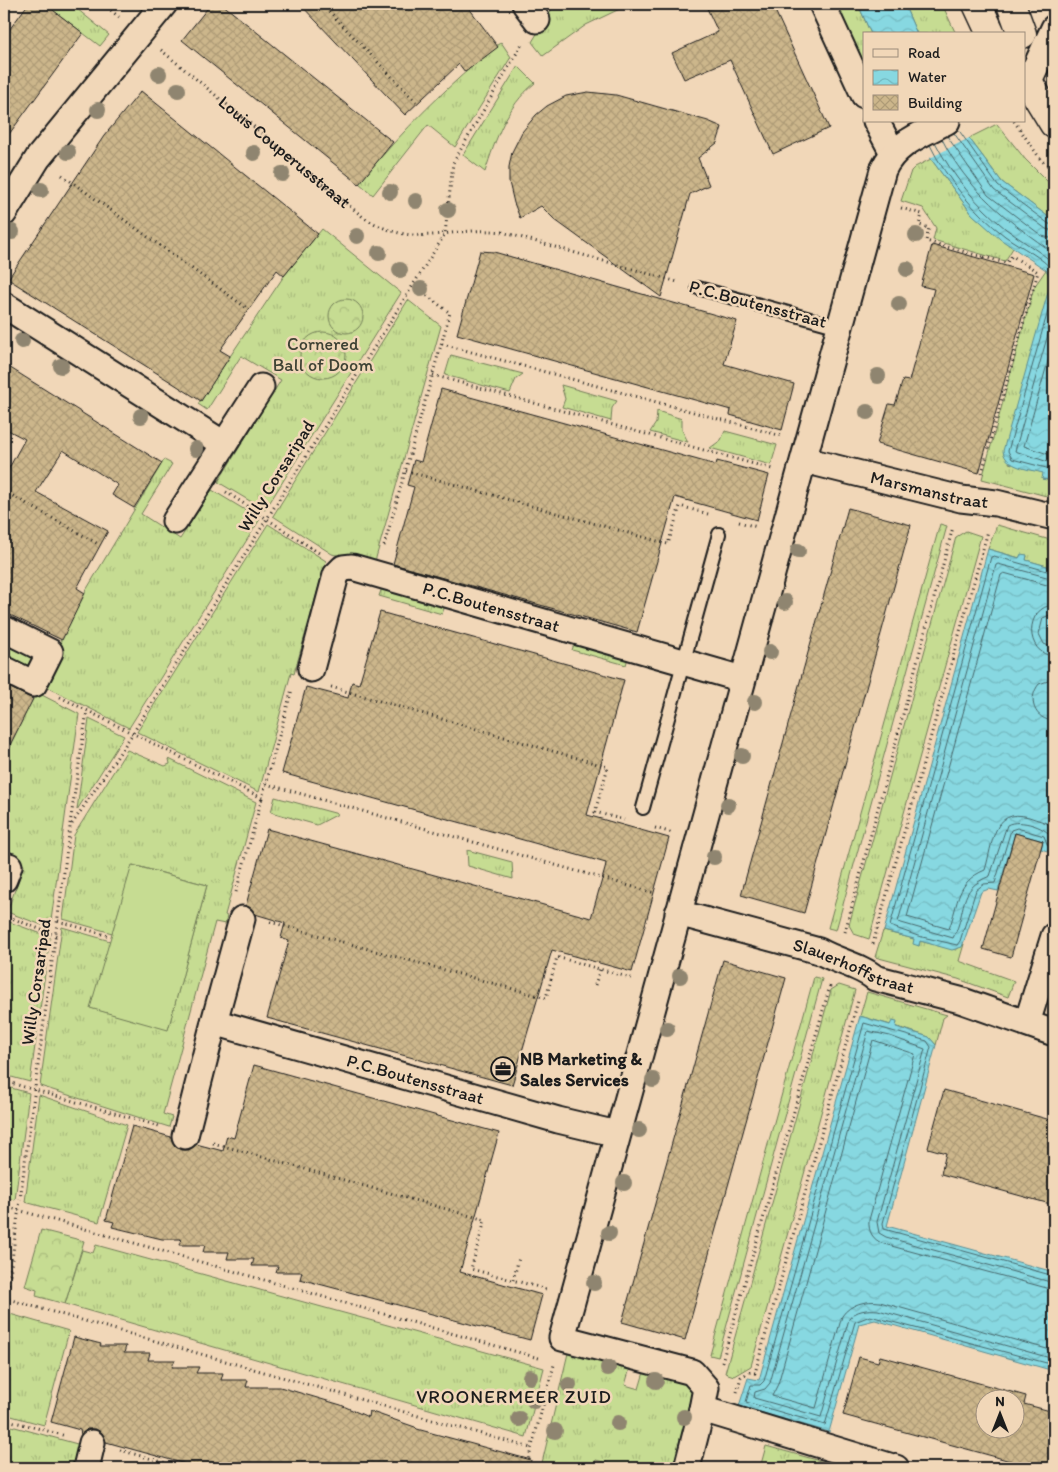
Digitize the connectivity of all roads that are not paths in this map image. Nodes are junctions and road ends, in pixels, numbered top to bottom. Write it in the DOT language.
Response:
graph roads {
  1 [pos="164,4"];
  2 [pos="822,4"];
  3 [pos="976,4"];
  4 [pos="1011,4"];
  5 [pos="1054,28"];
  6 [pos="991,32"];
  7 [pos="1021,32"];
  8 [pos="1026,80"];
  9 [pos="863,93"];
  10 [pos="877,122"];
  11 [pos="945,122"];
  12 [pos="1054,124"];
  13 [pos="893,153"];
  14 [pos="4,213"];
  15 [pos="698,288"];
  16 [pos="4,305"];
  17 [pos="839,326"];
  18 [pos="261,387"];
  19 [pos="224,444"];
  20 [pos="804,460"];
  21 [pos="1054,517"];
  22 [pos="175,521"];
  23 [pos="719,534"];
  24 [pos="4,629"];
  25 [pos="682,662"];
  26 [pos="4,669"];
  27 [pos="309,675"];
  28 [pos="742,679"];
  29 [pos="643,808"];
  30 [pos="680,907"];
  31 [pos="242,919"];
  32 [pos="1054,936"];
  33 [pos="214,1022"];
  34 [pos="1027,1023"];
  35 [pos="1054,1033"];
  36 [pos="617,1134"];
  37 [pos="185,1136"];
  38 [pos="702,1409"];
  39 [pos="92,1443"];
  40 [pos="86,1468"];
  41 [pos="687,1468"];
  42 [pos="896,1468"];
  1 -- 14 [label="street"];
  2 -- 9 [label="street"];
  3 -- 6 [label="street"];
  4 -- 7 [label="street"];
  5 -- 8 [label="street"];
  8 -- 12 [label="street"];
  10 -- 13 [label="street"];
  11 -- 13 [label="street, P.C.Boutensstraat"];
  13 -- 17 [label="street, P.C.Boutensstraat"];
  15 -- 17 [label="lane, P.C.Boutensstraat"];
  16 -- 19 [label="street"];
  17 -- 20 [label="street, P.C.Boutensstraat"];
  18 -- 19 [label="street"];
  19 -- 22 [label="street"];
  20 -- 21 [label="street, Marsmanstraat"];
  20 -- 28 [label="street, P.C.Boutensstraat"];
  23 -- 25 [label="lane"];
  24 -- 26 [label="street"];
  25 -- 27 [label="street, P.C.Boutensstraat"];
  25 -- 28 [label="street, P.C.Boutensstraat"];
  25 -- 29 [label="lane"];
  28 -- 30 [label="street, P.C.Boutensstraat"];
  30 -- 34 [label="street, Slauerhoffstraat"];
  30 -- 36 [label="street, P.C.Boutensstraat"];
  31 -- 33 [label="street"];
  32 -- 34 [label="street"];
  33 -- 36 [label="street, P.C.Boutensstraat"];
  33 -- 37 [label="street"];
  34 -- 35 [label="street, Slauerhoffstraat"];
  36 -- 38 [label="street, P.C.Boutensstraat"];
  38 -- 41 [label="street"];
  38 -- 42 [label="street"];
  39 -- 40 [label="street"];
}
